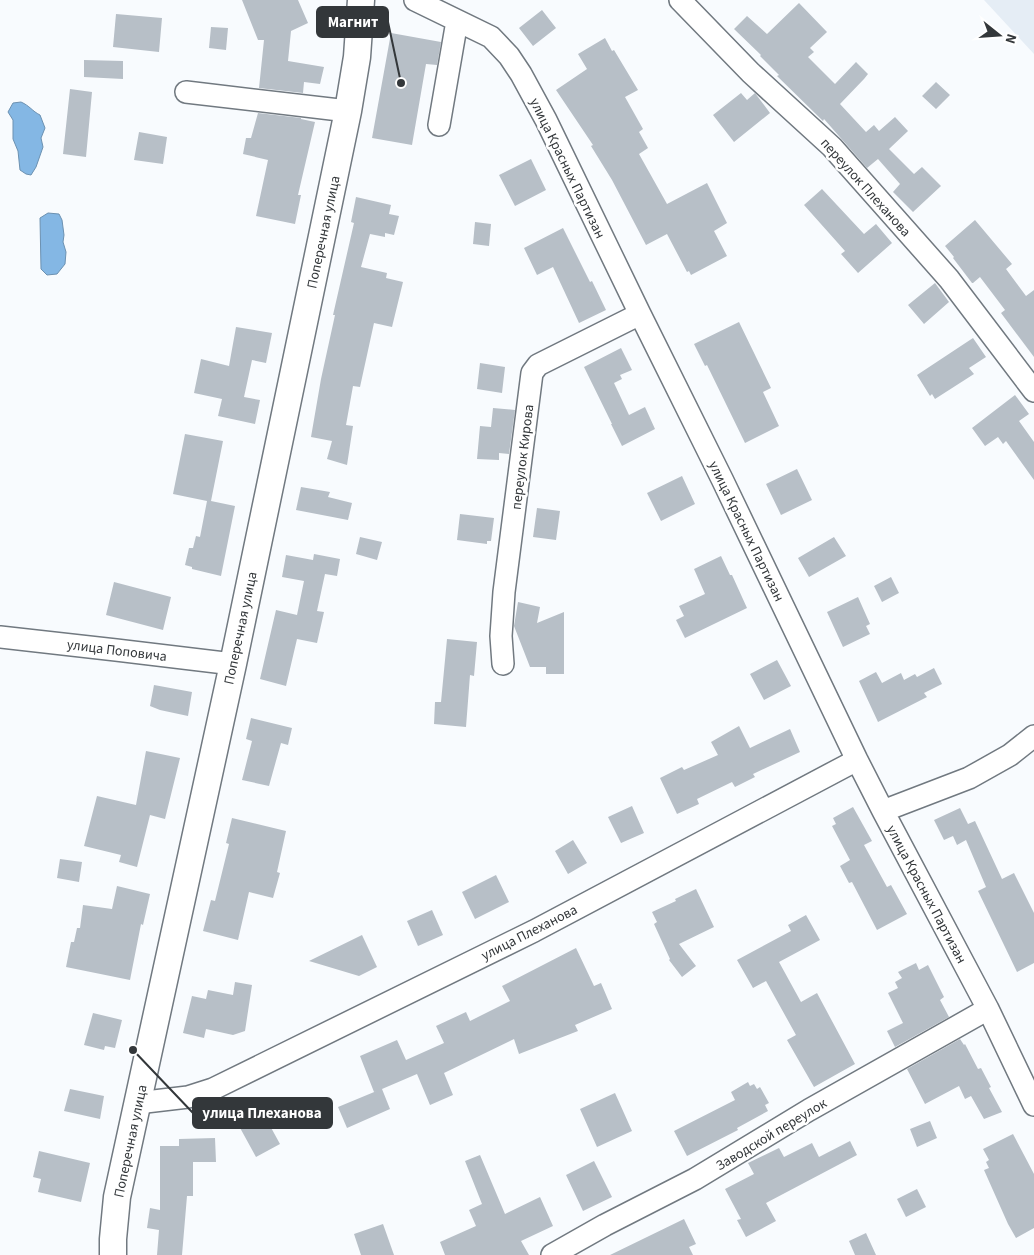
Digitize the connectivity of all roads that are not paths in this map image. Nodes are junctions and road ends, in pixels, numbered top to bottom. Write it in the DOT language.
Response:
graph roads {
  1 [pos="361,0"];
  2 [pos="415,0"];
  3 [pos="680,0"];
  4 [pos="457,20"];
  5 [pos="186,92"];
  6 [pos="348,111"];
  7 [pos="440,125"];
  8 [pos="640,314"];
  9 [pos="1034,391"];
  10 [pos="0,637"];
  11 [pos="233,664"];
  12 [pos="502,664"];
  13 [pos="1034,736"];
  14 [pos="857,760"];
  15 [pos="883,811"];
  16 [pos="988,1009"];
  17 [pos="137,1103"];
  18 [pos="1034,1105"];
  19 [pos="113,1255"];
  20 [pos="552,1255"];
  1 -- 6 [label="main road, Поперечная улица"];
  2 -- 4 [label="street, улица Красных Партизан"];
  3 -- 9 [label="street, переулок Плеханова"];
  4 -- 7 [label="street"];
  4 -- 8 [label="street, улица Красных Партизан"];
  5 -- 6 [label="street"];
  6 -- 11 [label="main road, Поперечная улица"];
  8 -- 12 [label="street, переулок Кирова"];
  8 -- 14 [label="street, улица Красных Партизан"];
  10 -- 11 [label="street, улица Поповича"];
  11 -- 17 [label="main road, Поперечная улица"];
  13 -- 15 [label="street"];
  14 -- 15 [label="street, улица Красных Партизан"];
  14 -- 17 [label="street, улица Плеханова"];
  15 -- 16 [label="street, улица Красных Партизан"];
  16 -- 18 [label="street, улица Красных Партизан"];
  16 -- 20 [label="street, Заводской переулок"];
  17 -- 19 [label="main road, Поперечная улица"];
}
